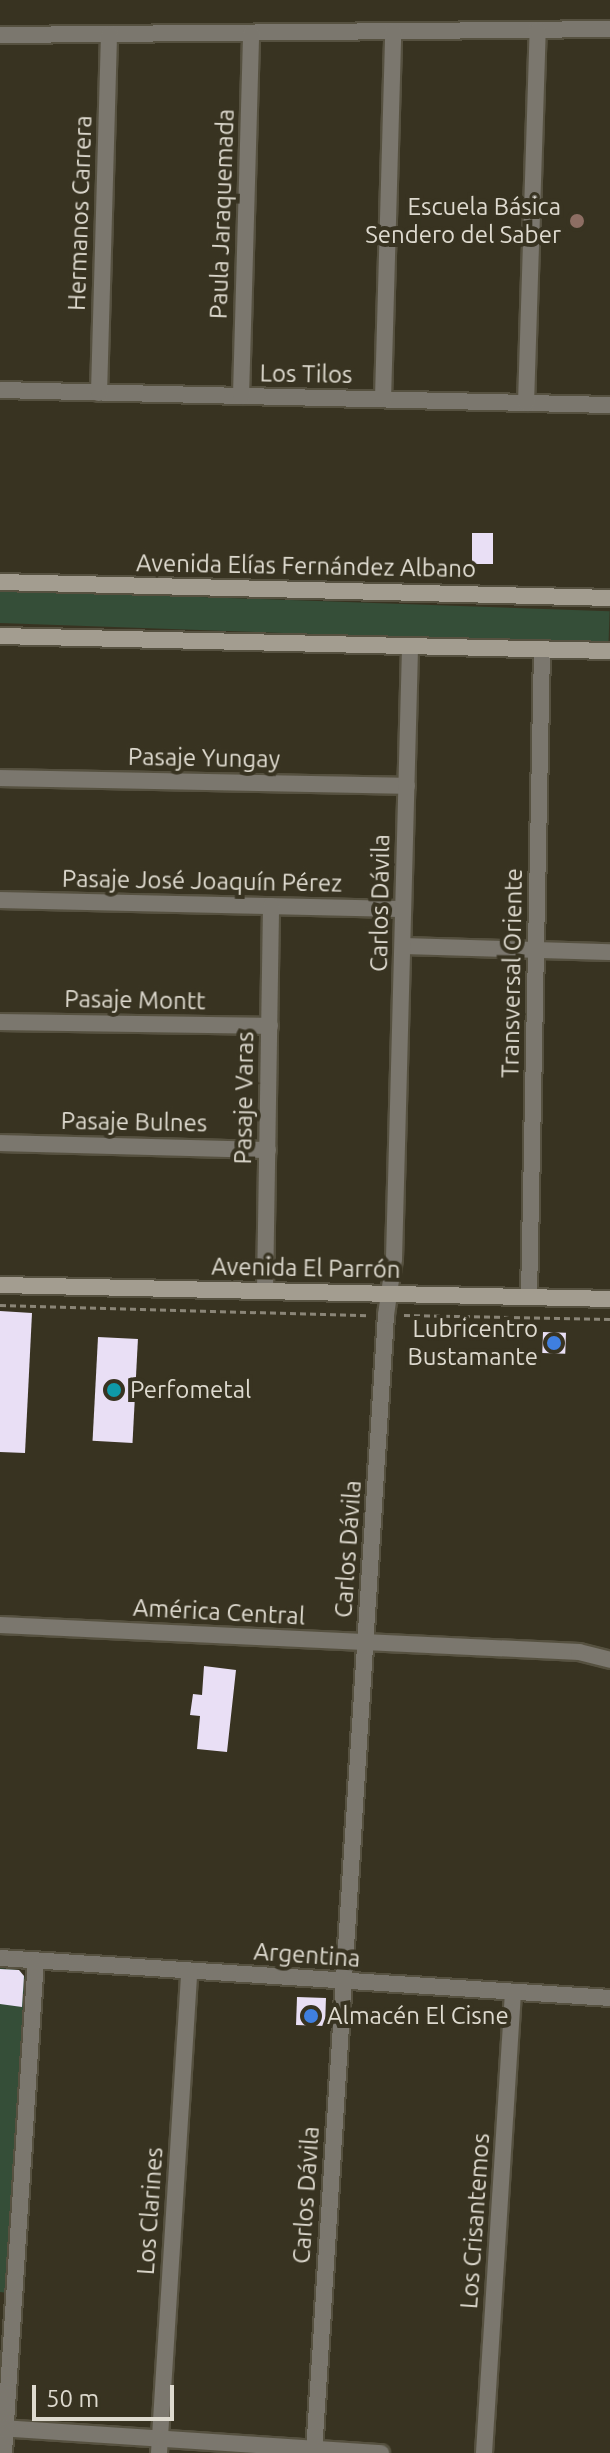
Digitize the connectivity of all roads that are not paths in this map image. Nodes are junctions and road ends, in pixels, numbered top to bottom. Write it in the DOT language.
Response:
graph roads {
  1 [pos="610,29"];
  2 [pos="538,30"];
  3 [pos="393,31"];
  4 [pos="251,33"];
  5 [pos="109,34"];
  6 [pos="0,35"];
  7 [pos="0,390"];
  8 [pos="99,393"];
  9 [pos="241,396"];
  10 [pos="383,399"];
  11 [pos="526,403"];
  12 [pos="610,405"];
  13 [pos="0,582"];
  14 [pos="610,598"];
  15 [pos="0,636"];
  16 [pos="410,647"];
  17 [pos="542,650"];
  18 [pos="610,651"];
  19 [pos="0,778"];
  20 [pos="407,786"];
  21 [pos="0,900"];
  22 [pos="271,906"];
  23 [pos="403,909"];
  24 [pos="403,946"];
  25 [pos="536,950"];
  26 [pos="610,952"];
  27 [pos="0,1022"];
  28 [pos="270,1026"];
  29 [pos="0,1143"];
  30 [pos="268,1150"];
  31 [pos="0,1285"];
  32 [pos="265,1291"];
  33 [pos="390,1294"];
  34 [pos="529,1297"];
  35 [pos="610,1299"];
  36 [pos="0,1625"];
  37 [pos="366,1643"];
  38 [pos="610,1645"];
  39 [pos="579,1652"];
  40 [pos="610,1660"];
  41 [pos="0,1958"];
  42 [pos="36,1961"];
  43 [pos="189,1971"];
  44 [pos="344,1982"];
  45 [pos="513,1992"];
  46 [pos="610,1998"];
  47 [pos="3,2428"];
  48 [pos="159,2446"];
  49 [pos="314,2451"];
  50 [pos="4,2453"];
  51 [pos="381,2453"];
  52 [pos="484,2453"];
  1 -- 2 [label="street"];
  2 -- 3 [label="street"];
  2 -- 11 [label="street"];
  3 -- 4 [label="street"];
  3 -- 10 [label="street"];
  4 -- 5 [label="street"];
  4 -- 9 [label="street, Paula Jaraquemada"];
  5 -- 6 [label="street"];
  5 -- 8 [label="street, Hermanos Carrera"];
  7 -- 8 [label="street, Los Tilos"];
  8 -- 9 [label="street, Los Tilos"];
  9 -- 10 [label="street, Los Tilos"];
  10 -- 11 [label="street, Los Tilos"];
  11 -- 12 [label="street, Los Tilos"];
  13 -- 14 [label="main road, Avenida Elías Fernández Albano"];
  15 -- 16 [label="main road"];
  16 -- 17 [label="main road"];
  16 -- 20 [label="street, Carlos Dávila"];
  17 -- 18 [label="main road"];
  17 -- 25 [label="street, Transversal Oriente"];
  19 -- 20 [label="street, Pasaje Yungay"];
  20 -- 23 [label="street, Carlos Dávila"];
  21 -- 22 [label="street, Pasaje José Joaquín Pérez"];
  22 -- 23 [label="street, Pasaje José Joaquín Pérez"];
  22 -- 28 [label="street, Pasaje Varas"];
  23 -- 24 [label="street, Carlos Dávila"];
  24 -- 25 [label="street"];
  24 -- 33 [label="street, Carlos Dávila"];
  25 -- 26 [label="street"];
  25 -- 34 [label="street, Transversal Oriente"];
  27 -- 28 [label="street, Pasaje Montt"];
  28 -- 30 [label="street, Pasaje Varas"];
  29 -- 30 [label="street, Pasaje Bulnes"];
  30 -- 32 [label="street, Pasaje Varas"];
  31 -- 32 [label="main road, Avenida El Parrón"];
  32 -- 33 [label="main road, Avenida El Parrón"];
  33 -- 34 [label="main road, Avenida El Parrón"];
  33 -- 37 [label="street, Carlos Dávila"];
  34 -- 35 [label="main road, Avenida El Parrón"];
  36 -- 37 [label="street, América Central"];
  37 -- 39 [label="street, América Central"];
  37 -- 44 [label="street, Carlos Dávila"];
  38 -- 39 [label="street"];
  39 -- 40 [label="street"];
  41 -- 42 [label="street, Argentina"];
  42 -- 43 [label="street, Argentina"];
  42 -- 47 [label="street"];
  43 -- 44 [label="street, Argentina"];
  43 -- 48 [label="street, Los Clarines"];
  44 -- 45 [label="street, Argentina"];
  44 -- 49 [label="street, Carlos Dávila"];
  45 -- 46 [label="street, Argentina"];
  45 -- 52 [label="street, Los Crisantemos"];
  47 -- 48 [label="street"];
  47 -- 50 [label="street"];
  48 -- 49 [label="street"];
  49 -- 51 [label="street"];
}
